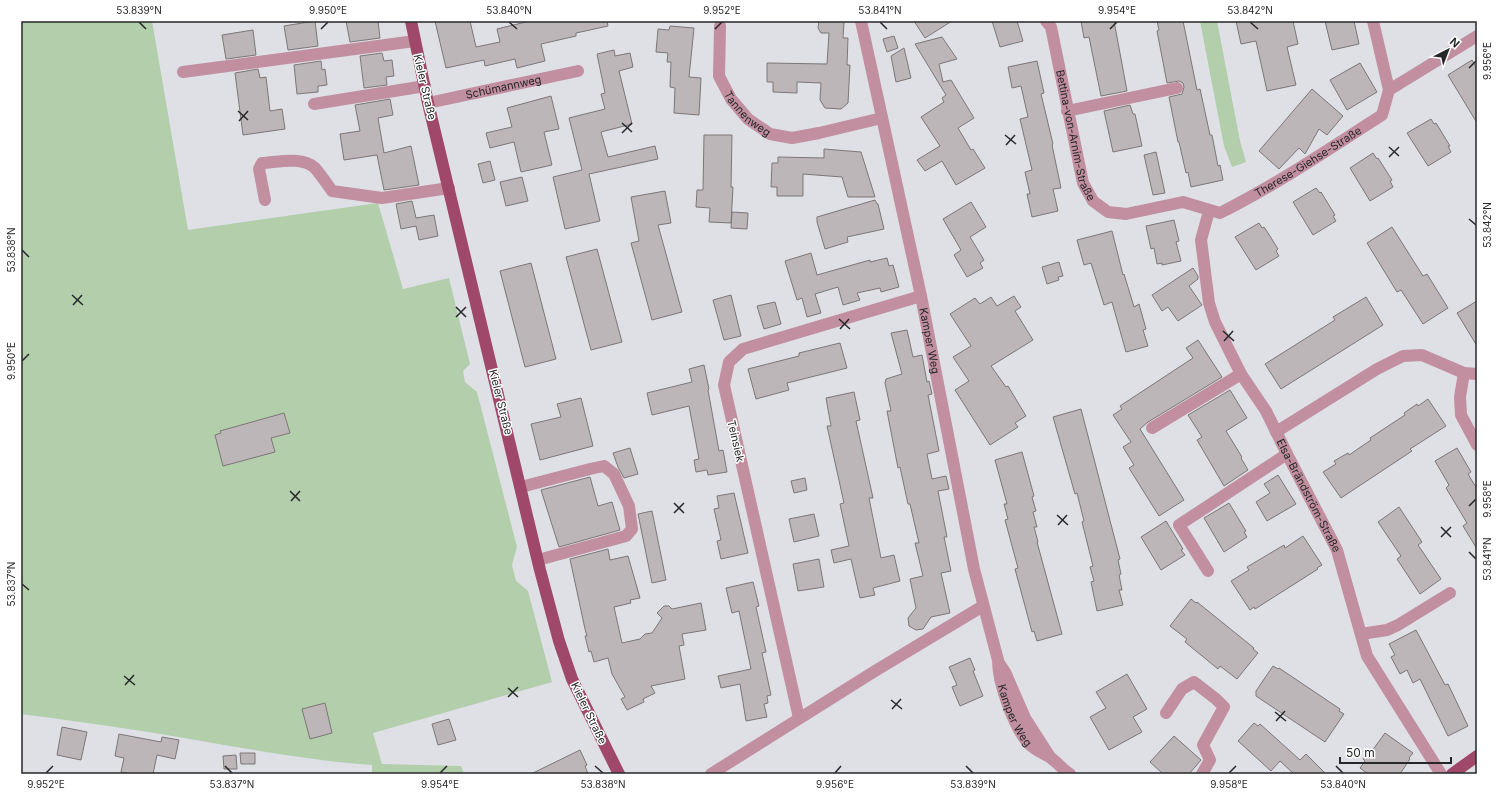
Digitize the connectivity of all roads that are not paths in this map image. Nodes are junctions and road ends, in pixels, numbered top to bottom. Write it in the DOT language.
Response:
graph roads {
  1 [pos="410,21"];
  2 [pos="861,21"];
  3 [pos="1046,21"];
  4 [pos="1373,21"];
  5 [pos="720,26"];
  6 [pos="1477,36"];
  7 [pos="415,41"];
  8 [pos="578,71"];
  9 [pos="183,72"];
  10 [pos="425,86"];
  11 [pos="1177,88"];
  12 [pos="1390,90"];
  13 [pos="428,103"];
  14 [pos="314,104"];
  15 [pos="1067,111"];
  16 [pos="882,118"];
  17 [pos="449,188"];
  18 [pos="265,200"];
  19 [pos="1209,210"];
  20 [pos="920,296"];
  21 [pos="1464,373"];
  22 [pos="1241,374"];
  23 [pos="1477,374"];
  24 [pos="1152,428"];
  25 [pos="1276,432"];
  26 [pos="1477,445"];
  27 [pos="1287,454"];
  28 [pos="521,487"];
  29 [pos="538,560"];
  30 [pos="1208,571"];
  31 [pos="1450,593"];
  32 [pos="983,606"];
  33 [pos="1361,634"];
  34 [pos="998,660"];
  35 [pos="1166,713"];
  36 [pos="799,718"];
  37 [pos="1477,756"];
  38 [pos="1051,758"];
  39 [pos="619,774"];
  40 [pos="711,774"];
  41 [pos="1070,774"];
  42 [pos="1202,774"];
  43 [pos="1441,774"];
  44 [pos="1452,774"];
  1 -- 7 [label="main road, Kieler Straße"];
  2 -- 16 [label="street, Kamper Weg"];
  3 -- 15 [label="street, Bettina-von-Arnim-Straße"];
  4 -- 12 [label="street"];
  5 -- 16 [label="street, Tannenweg"];
  6 -- 12 [label="street"];
  7 -- 9 [label="street"];
  7 -- 10 [label="main road, Kieler Straße"];
  8 -- 13 [label="street, Schümannweg"];
  10 -- 13 [label="main road, Kieler Straße"];
  10 -- 14 [label="street"];
  11 -- 15 [label="street"];
  12 -- 19 [label="street, Therese-Giehse-Straße"];
  13 -- 17 [label="main road, Kieler Straße"];
  15 -- 19 [label="street, Bettina-von-Arnim-Straße"];
  16 -- 20 [label="street, Kamper Weg"];
  17 -- 18 [label="street"];
  17 -- 28 [label="main road, Kieler Straße"];
  19 -- 22 [label="street, Elsa-Brändström-Straße"];
  20 -- 32 [label="street, Kamper Weg"];
  20 -- 36 [label="street, Teinsiek"];
  21 -- 23 [label="street"];
  21 -- 25 [label="street"];
  21 -- 26 [label="street"];
  22 -- 24 [label="street"];
  22 -- 25 [label="street, Elsa-Brändström-Straße"];
  25 -- 27 [label="street, Elsa-Brändström-Straße"];
  27 -- 30 [label="street"];
  27 -- 33 [label="street, Elsa-Brändström-Straße"];
  28 -- 29 [label="main road, Kieler Straße"];
  28 -- 29 [label="street"];
  29 -- 39 [label="main road, Kieler Straße"];
  31 -- 33 [label="street"];
  32 -- 34 [label="street, Kamper Weg"];
  32 -- 36 [label="street"];
  33 -- 43 [label="street, Elsa-Brändström-Straße"];
  34 -- 38 [label="street, Kamper Weg"];
  34 -- 38 [label="street, Kamper Weg"];
  35 -- 42 [label="street"];
  36 -- 40 [label="street"];
  37 -- 44 [label="main road"];
  38 -- 41 [label="street, Kamper Weg"];
}
